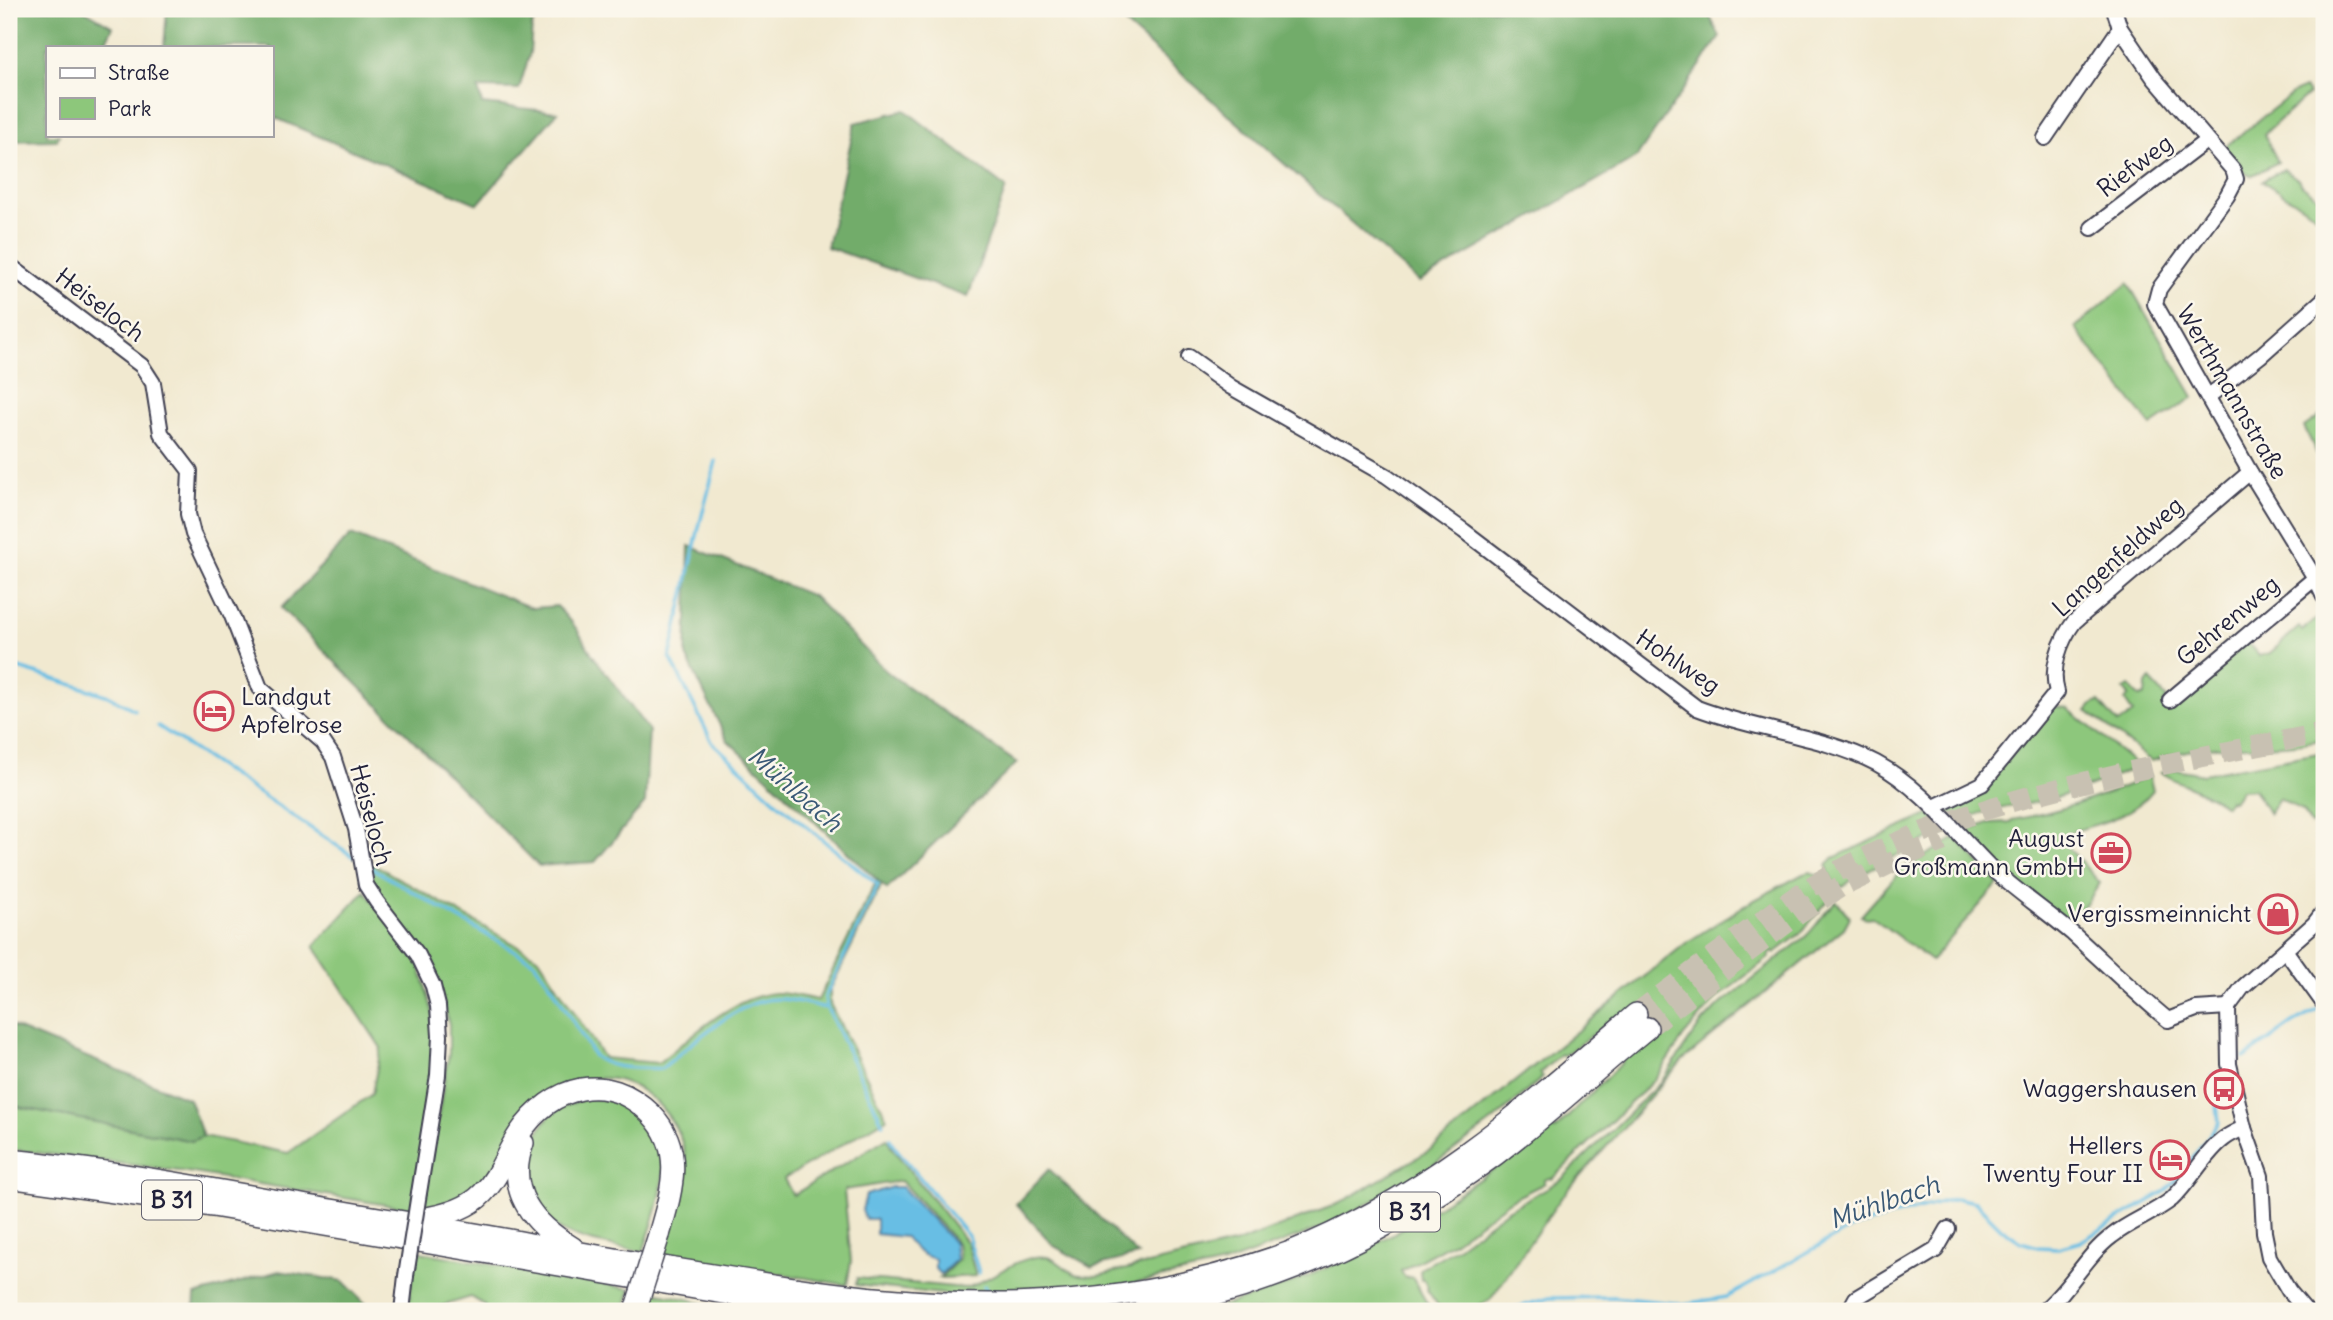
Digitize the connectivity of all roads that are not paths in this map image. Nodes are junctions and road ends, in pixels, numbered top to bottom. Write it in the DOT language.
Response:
graph roads {
  1 [pos="2114,9"];
  2 [pos="2120,28"];
  3 [pos="2045,138"];
  4 [pos="2206,141"];
  5 [pos="2092,228"];
  6 [pos="9,265"];
  7 [pos="2324,299"];
  8 [pos="1189,358"];
  9 [pos="2209,396"];
  10 [pos="2250,472"];
  11 [pos="2315,578"];
  12 [pos="2324,597"];
  13 [pos="2170,700"];
  14 [pos="1934,807"];
  15 [pos="2324,911"];
  16 [pos="2285,950"];
  17 [pos="2323,1003"];
  18 [pos="2228,1007"];
  19 [pos="540,1110"];
  20 [pos="2244,1128"];
  21 [pos="9,1160"];
  22 [pos="9,1177"];
  23 [pos="402,1222"];
  24 [pos="1948,1229"];
  25 [pos="583,1254"];
  26 [pos="676,1286"];
  27 [pos="402,1311"];
  28 [pos="635,1311"];
  29 [pos="729,1311"];
  30 [pos="831,1311"];
  31 [pos="1143,1311"];
  32 [pos="1852,1311"];
  33 [pos="2043,1311"];
  34 [pos="2306,1311"];
  1 -- 2 [label="street, Werthmannstraße"];
  2 -- 3 [label="street"];
  2 -- 4 [label="street, Werthmannstraße"];
  4 -- 5 [label="street, Riefweg"];
  4 -- 9 [label="street, Werthmannstraße"];
  6 -- 27 [label="street, Heiseloch, bridge"];
  7 -- 9 [label="street"];
  8 -- 14 [label="street, Hohlweg"];
  9 -- 10 [label="street, Werthmannstraße"];
  10 -- 11 [label="street, Werthmannstraße"];
  10 -- 14 [label="street, Langenfeldweg"];
  11 -- 12 [label="street, Werthmannstraße"];
  11 -- 13 [label="street, Gehrenweg"];
  14 -- 18 [label="street, Hohlweg"];
  15 -- 16 [label="street"];
  16 -- 17 [label="street"];
  16 -- 18 [label="street"];
  18 -- 20 [label="street"];
  19 -- 23 [label="highway"];
  19 -- 25 [label="highway"];
  19 -- 28 [label="highway, bridge"];
  20 -- 33 [label="street"];
  20 -- 34 [label="street"];
  21 -- 23 [label="highway, B 31"];
  22 -- 26 [label="highway, B 31"];
  23 -- 25 [label="highway, B 31"];
  24 -- 32 [label="street"];
  25 -- 31 [label="highway, B 31"];
  26 -- 29 [label="highway"];
  26 -- 30 [label="highway, B 31"];
}
